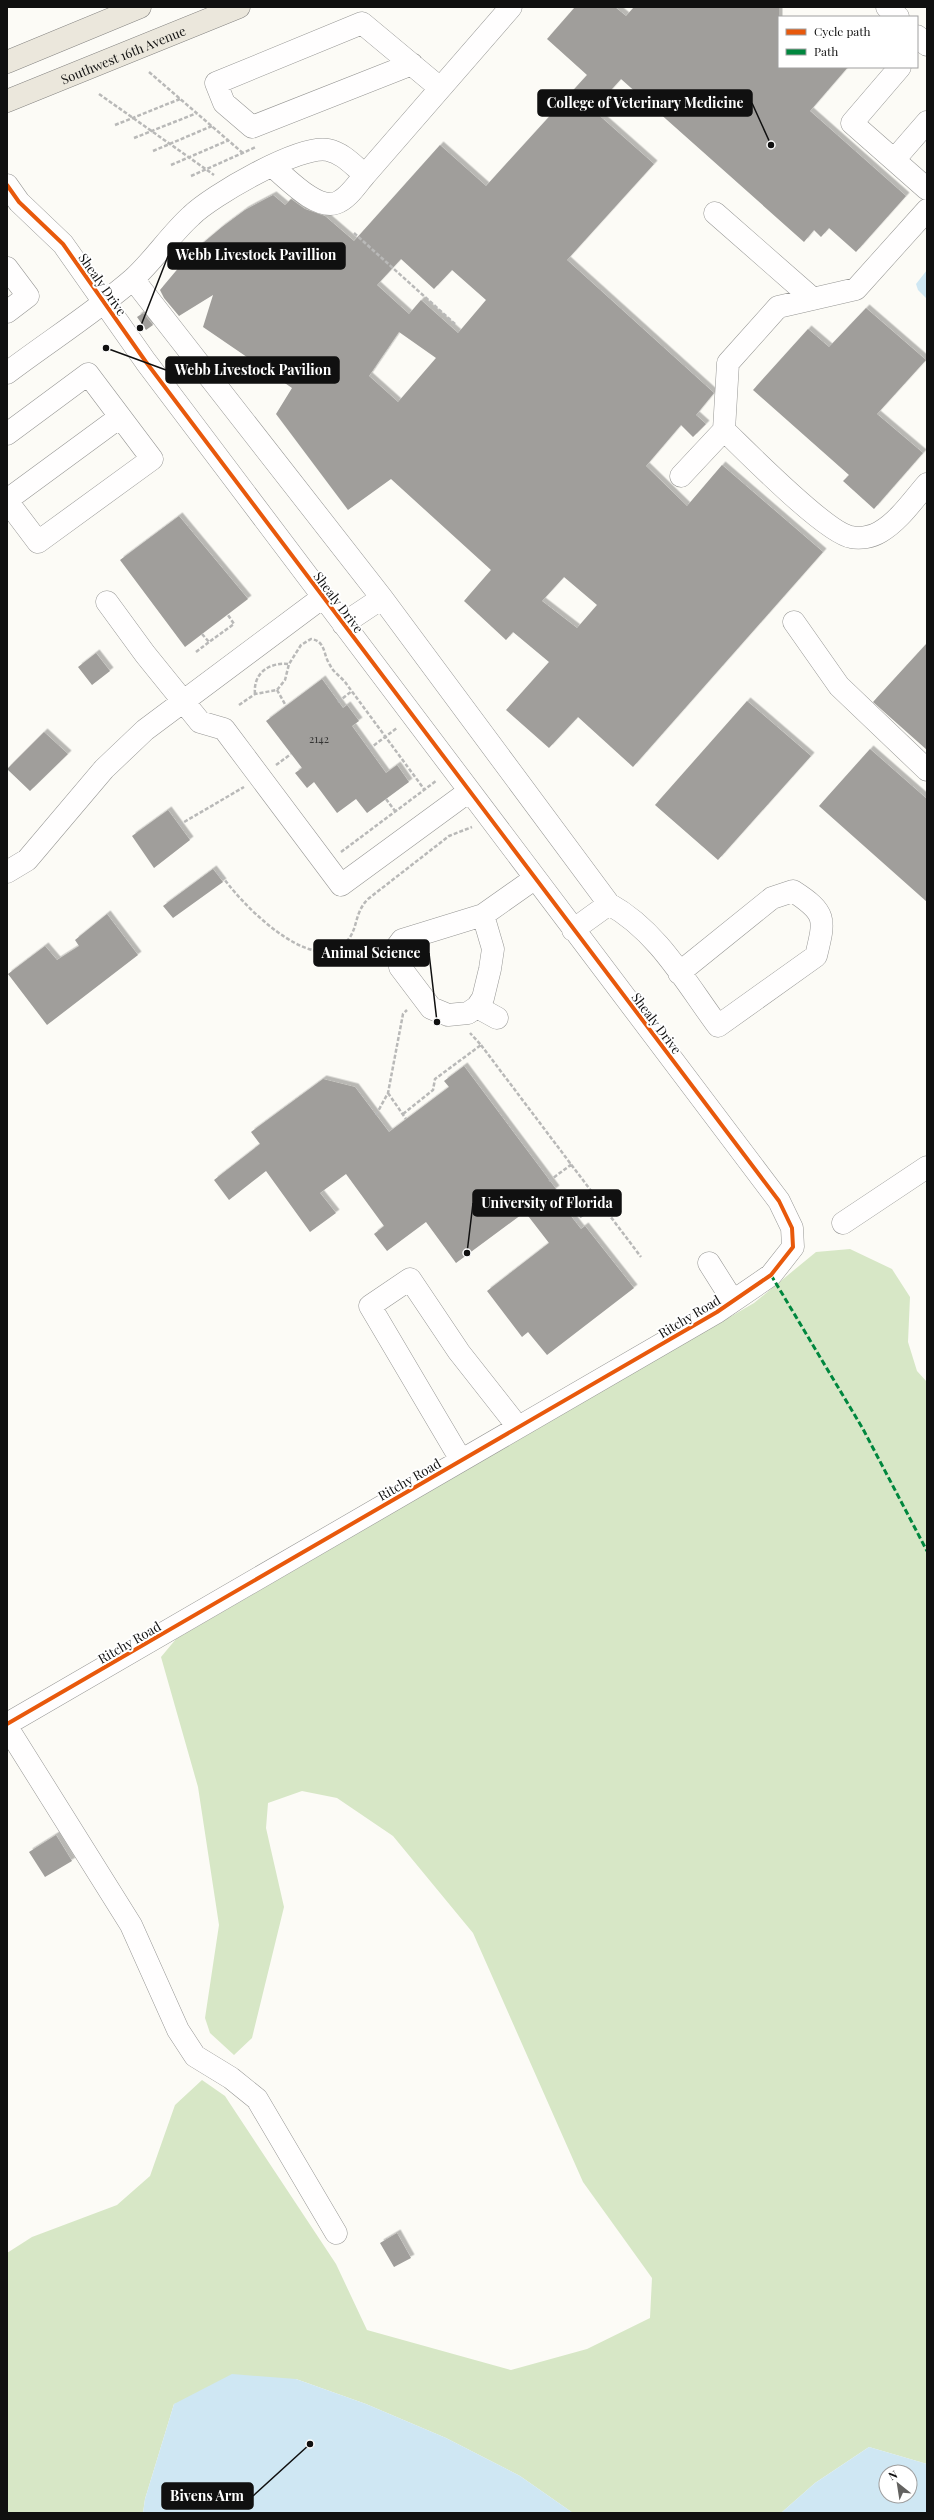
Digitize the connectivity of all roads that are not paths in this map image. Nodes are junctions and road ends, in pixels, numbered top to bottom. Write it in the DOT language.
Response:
graph roads {
  1 [pos="140,7"];
  2 [pos="239,7"];
  3 [pos="511,7"];
  4 [pos="887,7"];
  5 [pos="897,16"];
  6 [pos="918,37"];
  7 [pos="927,45"];
  8 [pos="7,62"];
  9 [pos="412,64"];
  10 [pos="899,68"];
  11 [pos="440,88"];
  12 [pos="7,101"];
  13 [pos="927,122"];
  14 [pos="894,160"];
  15 [pos="272,166"];
  16 [pos="365,175"];
  17 [pos="7,185"];
  18 [pos="927,189"];
  19 [pos="927,210"];
  20 [pos="715,213"];
  21 [pos="7,268"];
  22 [pos="133,279"];
  23 [pos="813,300"];
  24 [pos="102,302"];
  25 [pos="7,312"];
  26 [pos="7,373"];
  27 [pos="120,417"];
  28 [pos="724,430"];
  29 [pos="7,434"];
  30 [pos="682,476"];
  31 [pos="927,484"];
  32 [pos="7,500"];
  33 [pos="323,597"];
  34 [pos="382,598"];
  35 [pos="107,602"];
  36 [pos="794,622"];
  37 [pos="343,624"];
  38 [pos="184,702"];
  39 [pos="927,770"];
  40 [pos="468,792"];
  41 [pos="7,872"];
  42 [pos="534,879"];
  43 [pos="610,904"];
  44 [pos="483,915"];
  45 [pos="573,930"];
  46 [pos="679,973"];
  47 [pos="477,1007"];
  48 [pos="497,1018"];
  49 [pos="927,1167"];
  50 [pos="843,1223"];
  51 [pos="792,1228"];
  52 [pos="709,1263"];
  53 [pos="733,1301"];
  54 [pos="518,1427"];
  55 [pos="461,1460"];
  56 [pos="7,1724"];
  57 [pos="7,1727"];
  58 [pos="336,2233"];
  1 -- 8 [label="main road"];
  2 -- 12 [label="main road, Southwest 16th Avenue"];
  3 -- 11 [label="street"];
  4 -- 5 [label="street"];
  6 -- 7 [label="street"];
  9 -- 9 [label="street"];
  9 -- 11 [label="street"];
  10 -- 14 [label="street"];
  11 -- 16 [label="street"];
  13 -- 14 [label="street"];
  14 -- 18 [label="street"];
  15 -- 16 [label="street"];
  15 -- 16 [label="street"];
  15 -- 22 [label="street"];
  17 -- 24 [label="street, Shealy Drive"];
  19 -- 23 [label="street"];
  20 -- 23 [label="street"];
  21 -- 25 [label="street"];
  22 -- 24 [label="street"];
  22 -- 34 [label="street"];
  23 -- 28 [label="street"];
  24 -- 26 [label="street"];
  24 -- 33 [label="street, Shealy Drive"];
  27 -- 29 [label="street"];
  27 -- 32 [label="street"];
  27 -- 32 [label="street"];
  28 -- 30 [label="street"];
  28 -- 31 [label="street"];
  33 -- 37 [label="street, Shealy Drive"];
  33 -- 38 [label="street"];
  34 -- 37 [label="street"];
  34 -- 43 [label="street"];
  35 -- 38 [label="street"];
  36 -- 39 [label="street"];
  37 -- 40 [label="street, Shealy Drive"];
  38 -- 40 [label="street"];
  38 -- 41 [label="street"];
  40 -- 42 [label="street, Shealy Drive"];
  42 -- 44 [label="street"];
  42 -- 45 [label="street, Shealy Drive"];
  43 -- 45 [label="street"];
  43 -- 46 [label="street"];
  44 -- 47 [label="street"];
  44 -- 47 [label="street"];
  45 -- 51 [label="street, Shealy Drive"];
  46 -- 46 [label="street"];
  47 -- 48 [label="street"];
  49 -- 50 [label="street"];
  51 -- 53 [label="street, Ritchy Road"];
  52 -- 53 [label="street"];
  53 -- 54 [label="street, Ritchy Road"];
  54 -- 55 [label="street, Ritchy Road"];
  54 -- 55 [label="street"];
  55 -- 56 [label="street, Ritchy Road"];
  57 -- 58 [label="street"];
}
